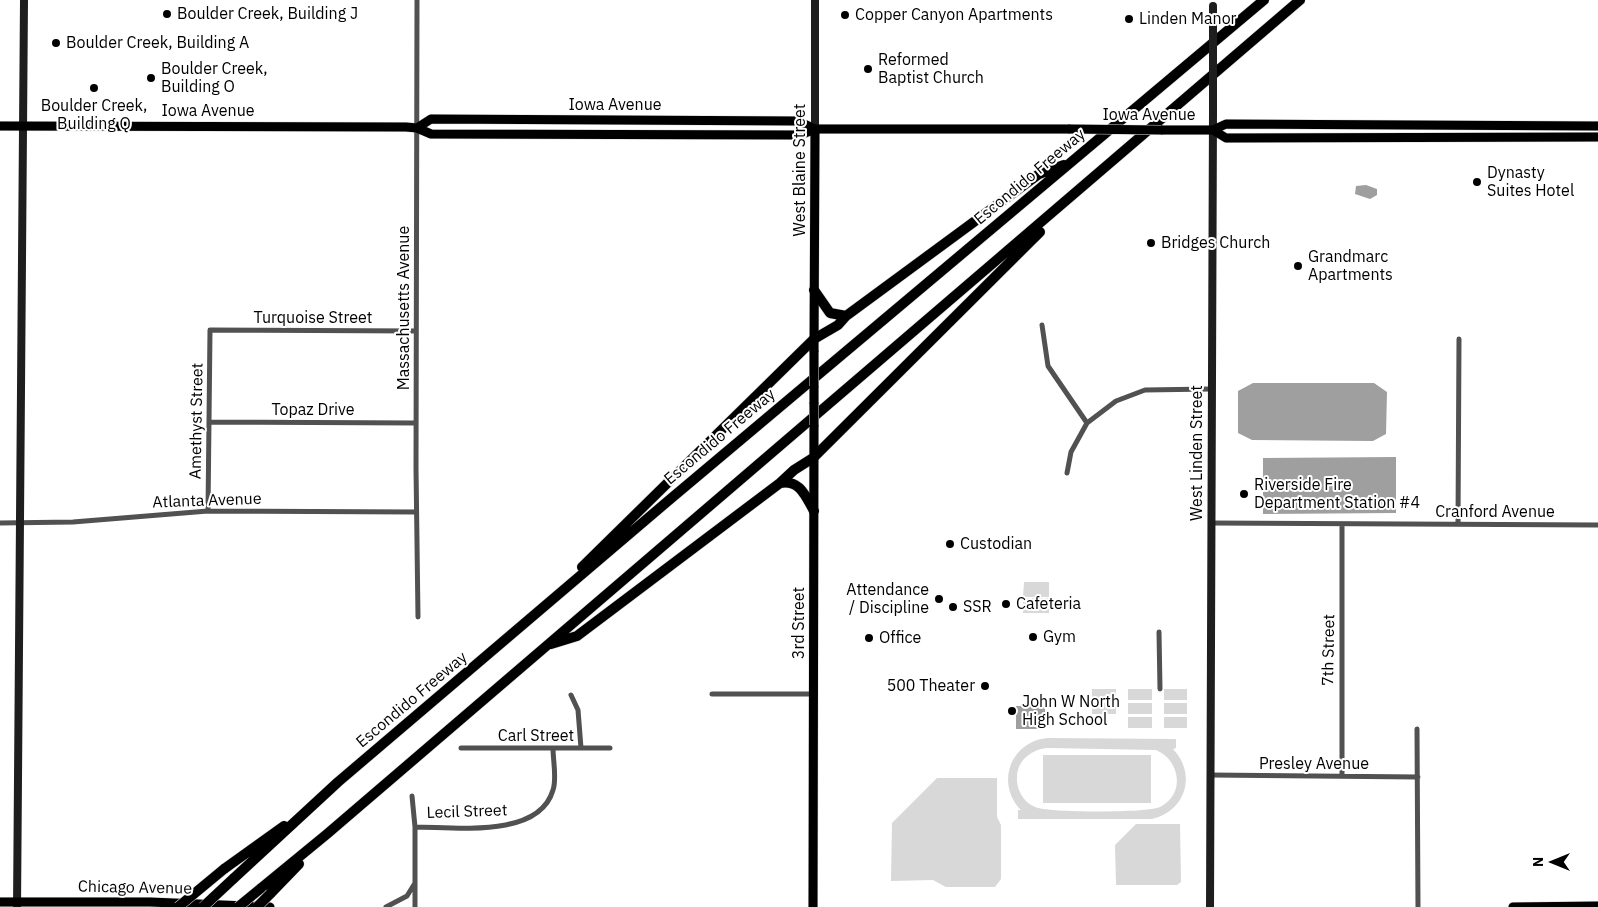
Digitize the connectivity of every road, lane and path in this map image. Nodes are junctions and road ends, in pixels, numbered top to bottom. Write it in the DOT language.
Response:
graph roads {
  1 [pos="24,0"];
  2 [pos="418,0"];
  3 [pos="815,0"];
  4 [pos="1264,0"];
  5 [pos="1301,0"];
  6 [pos="1213,3"];
  7 [pos="0,126"];
  8 [pos="23,126"];
  9 [pos="1598,126"];
  10 [pos="417,128"];
  11 [pos="815,129"];
  12 [pos="1213,130"];
  13 [pos="1598,137"];
  14 [pos="1073,161"];
  15 [pos="1088,182"];
  16 [pos="814,290"];
  17 [pos="846,316"];
  18 [pos="1042,325"];
  19 [pos="210,330"];
  20 [pos="416,332"];
  21 [pos="814,339"];
  22 [pos="1459,339"];
  23 [pos="1211,389"];
  24 [pos="209,422"];
  25 [pos="416,423"];
  26 [pos="1087,423"];
  27 [pos="814,453"];
  28 [pos="1067,473"];
  29 [pos="780,484"];
  30 [pos="208,511"];
  31 [pos="814,511"];
  32 [pos="416,512"];
  33 [pos="0,522"];
  34 [pos="20,523"];
  35 [pos="1211,523"];
  36 [pos="1342,524"];
  37 [pos="1458,524"];
  38 [pos="1598,525"];
  39 [pos="418,617"];
  40 [pos="523,626"];
  41 [pos="1159,632"];
  42 [pos="546,646"];
  43 [pos="1160,689"];
  44 [pos="712,694"];
  45 [pos="814,694"];
  46 [pos="571,695"];
  47 [pos="1417,729"];
  48 [pos="461,748"];
  49 [pos="553,748"];
  50 [pos="581,748"];
  51 [pos="610,748"];
  52 [pos="1210,775"];
  53 [pos="1342,776"];
  54 [pos="1418,778"];
  55 [pos="412,796"];
  56 [pos="308,810"];
  57 [pos="415,827"];
  58 [pos="327,834"];
  59 [pos="415,883"];
  60 [pos="0,902"];
  61 [pos="17,904"];
  62 [pos="1598,906"];
  63 [pos="178,907"];
  64 [pos="203,907"];
  65 [pos="238,907"];
  66 [pos="257,907"];
  67 [pos="270,907"];
  68 [pos="386,907"];
  69 [pos="415,907"];
  70 [pos="813,907"];
  71 [pos="1210,907"];
  72 [pos="1418,907"];
  73 [pos="1513,907"];
  1 -- 8 [label="main road"];
  2 -- 10 [label="street, Massachusetts Avenue"];
  3 -- 11 [label="main road, West Blaine Street"];
  4 -- 14 [label="highway, Escondido Freeway"];
  5 -- 15 [label="highway"];
  6 -- 12 [label="main road, West Linden Street, bridge"];
  7 -- 8 [label="main road, Iowa Avenue"];
  8 -- 10 [label="main road, Iowa Avenue"];
  8 -- 34 [label="main road"];
  9 -- 12 [label="main road, Iowa Avenue"];
  10 -- 11 [label="main road, Iowa Avenue"];
  10 -- 11 [label="main road, Iowa Avenue"];
  10 -- 20 [label="street, Massachusetts Avenue"];
  11 -- 12 [label="main road, Iowa Avenue, bridge"];
  11 -- 16 [label="main road, West Blaine Street"];
  12 -- 13 [label="main road, Iowa Avenue"];
  12 -- 23 [label="main road, West Linden Street"];
  14 -- 17 [label="highway"];
  14 -- 40 [label="highway, Escondido Freeway"];
  15 -- 27 [label="highway"];
  15 -- 42 [label="highway"];
  16 -- 17 [label="highway"];
  16 -- 21 [label="main road, West Blaine Street"];
  17 -- 21 [label="highway"];
  18 -- 26 [label="street"];
  19 -- 20 [label="street, Turquoise Street"];
  19 -- 24 [label="street, Amethyst Street"];
  20 -- 25 [label="street, Massachusetts Avenue"];
  21 -- 27 [label="main road, 3rd Street, bridge"];
  21 -- 40 [label="highway"];
  22 -- 37 [label="street"];
  23 -- 26 [label="street"];
  23 -- 35 [label="main road, West Linden Street"];
  24 -- 25 [label="street, Topaz Drive"];
  24 -- 30 [label="street, Amethyst Street"];
  25 -- 32 [label="street, Massachusetts Avenue"];
  26 -- 28 [label="street"];
  27 -- 29 [label="highway"];
  27 -- 31 [label="main road, 3rd Street"];
  29 -- 31 [label="highway"];
  29 -- 42 [label="highway"];
  30 -- 32 [label="street, Atlanta Avenue"];
  30 -- 34 [label="street, Atlanta Avenue"];
  31 -- 45 [label="main road, 3rd Street"];
  32 -- 39 [label="street, Massachusetts Avenue"];
  33 -- 34 [label="street, Atlanta Avenue"];
  34 -- 61 [label="main road"];
  35 -- 36 [label="street, Cranford Avenue"];
  35 -- 52 [label="main road, West Linden Street"];
  36 -- 37 [label="street, Cranford Avenue"];
  36 -- 53 [label="street, 7th Street"];
  37 -- 38 [label="street, Cranford Avenue"];
  40 -- 56 [label="highway, Escondido Freeway"];
  41 -- 43 [label="street"];
  42 -- 58 [label="highway"];
  44 -- 45 [label="street"];
  45 -- 70 [label="main road, 3rd Street"];
  46 -- 50 [label="street"];
  47 -- 54 [label="street"];
  48 -- 49 [label="street, Carl Street"];
  49 -- 50 [label="street, Carl Street"];
  49 -- 57 [label="street, Lecil Street"];
  50 -- 51 [label="street, Carl Street"];
  52 -- 53 [label="street, Presley Avenue"];
  52 -- 71 [label="main road, West Linden Street"];
  53 -- 54 [label="street, Presley Avenue"];
  54 -- 72 [label="street"];
  55 -- 57 [label="street"];
  56 -- 63 [label="highway, bridge"];
  56 -- 64 [label="highway, Escondido Freeway, bridge"];
  57 -- 59 [label="street"];
  58 -- 65 [label="highway, bridge"];
  58 -- 66 [label="highway, bridge"];
  59 -- 68 [label="street"];
  59 -- 69 [label="street"];
  60 -- 61 [label="main road, Chicago Avenue"];
  61 -- 67 [label="main road, Chicago Avenue"];
  62 -- 73 [label="main road"];
}
